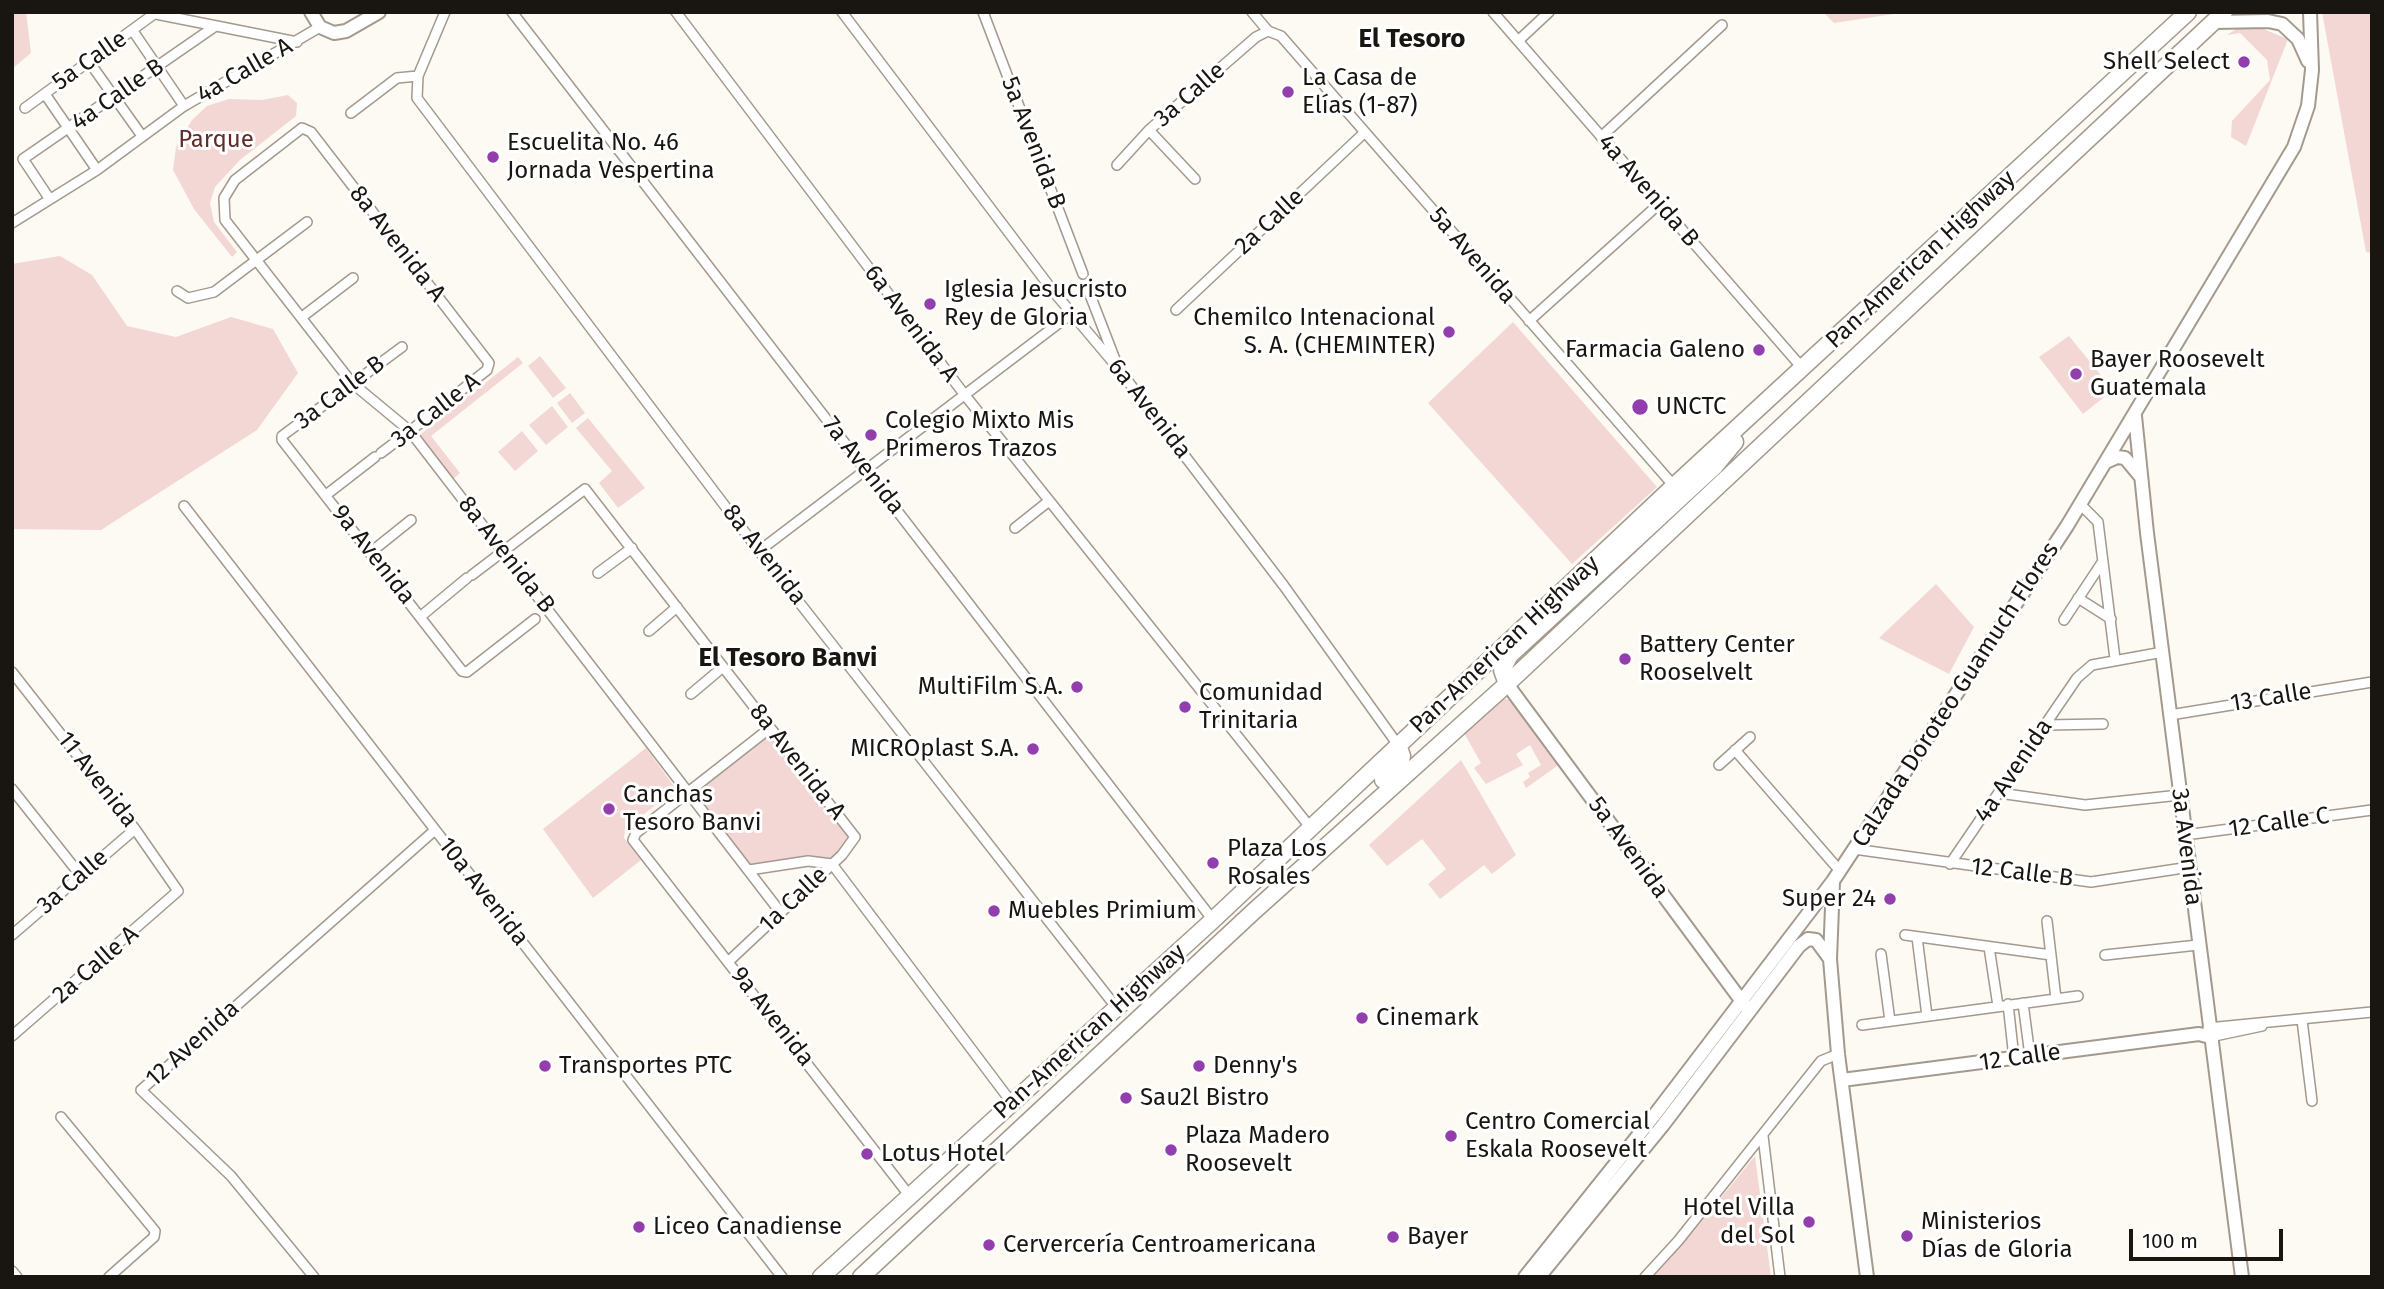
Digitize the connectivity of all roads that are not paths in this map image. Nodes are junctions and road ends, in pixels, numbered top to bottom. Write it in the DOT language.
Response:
graph roads {
  1 [pos="312,12"];
  2 [pos="379,12"];
  3 [pos="444,12"];
  4 [pos="512,12"];
  5 [pos="676,12"];
  6 [pos="842,12"];
  7 [pos="983,12"];
  8 [pos="1252,12"];
  9 [pos="1493,12"];
  10 [pos="1549,12"];
  11 [pos="2188,12"];
  12 [pos="2310,12"];
  13 [pos="151,13"];
  14 [pos="2219,17"];
  15 [pos="2282,18"];
  16 [pos="1722,25"];
  17 [pos="215,27"];
  18 [pos="320,27"];
  19 [pos="133,31"];
  20 [pos="1268,31"];
  21 [pos="1518,41"];
  22 [pos="297,42"];
  23 [pos="90,63"];
  24 [pos="158,67"];
  25 [pos="2312,70"];
  26 [pos="418,76"];
  27 [pos="45,93"];
  28 [pos="115,98"];
  29 [pos="184,106"];
  30 [pos="25,108"];
  31 [pos="351,113"];
  32 [pos="70,129"];
  33 [pos="1149,130"];
  34 [pos="1364,133"];
  35 [pos="142,136"];
  36 [pos="1601,136"];
  37 [pos="1117,165"];
  38 [pos="97,170"];
  39 [pos="1195,179"];
  40 [pos="2000,186"];
  41 [pos="49,198"];
  42 [pos="1659,204"];
  43 [pos="2015,207"];
  44 [pos="222,208"];
  45 [pos="307,222"];
  46 [pos="12,223"];
  47 [pos="257,261"];
  48 [pos="1083,274"];
  49 [pos="353,278"];
  50 [pos="1087,287"];
  51 [pos="177,291"];
  52 [pos="1176,310"];
  53 [pos="1071,314"];
  54 [pos="302,317"];
  55 [pos="1529,321"];
  56 [pos="402,347"];
  57 [pos="489,367"];
  58 [pos="1117,367"];
  59 [pos="1804,369"];
  60 [pos="352,383"];
  61 [pos="964,394"];
  62 [pos="1754,414"];
  63 [pos="2135,416"];
  64 [pos="410,431"];
  65 [pos="282,440"];
  66 [pos="2106,462"];
  67 [pos="865,469"];
  68 [pos="2141,480"];
  69 [pos="1674,486"];
  70 [pos="326,495"];
  71 [pos="1049,501"];
  72 [pos="2080,504"];
  73 [pos="184,506"];
  74 [pos="411,520"];
  75 [pos="1015,528"];
  76 [pos="632,548"];
  77 [pos="503,551"];
  78 [pos="759,551"];
  79 [pos="371,552"];
  80 [pos="2103,561"];
  81 [pos="598,573"];
  82 [pos="2078,598"];
  83 [pos="677,607"];
  84 [pos="420,617"];
  85 [pos="535,619"];
  86 [pos="2064,620"];
  87 [pos="2110,620"];
  88 [pos="649,631"];
  89 [pos="2163,652"];
  90 [pos="2115,659"];
  91 [pos="723,667"];
  92 [pos="12,672"];
  93 [pos="2372,682"];
  94 [pos="1507,684"];
  95 [pos="691,694"];
  96 [pos="2169,715"];
  97 [pos="2103,724"];
  98 [pos="2046,725"];
  99 [pos="770,728"];
  100 [pos="1750,737"];
  101 [pos="1398,745"];
  102 [pos="1735,750"];
  103 [pos="1719,765"];
  104 [pos="12,789"];
  105 [pos="690,793"];
  106 [pos="1999,793"];
  107 [pos="2180,795"];
  108 [pos="2372,810"];
  109 [pos="1350,823"];
  110 [pos="1310,828"];
  111 [pos="135,830"];
  112 [pos="435,830"];
  113 [pos="2185,835"];
  114 [pos="855,837"];
  115 [pos="1854,849"];
  116 [pos="832,864"];
  117 [pos="1950,864"];
  118 [pos="2190,867"];
  119 [pos="749,870"];
  120 [pos="81,876"];
  121 [pos="1837,876"];
  122 [pos="177,891"];
  123 [pos="781,913"];
  124 [pos="1213,920"];
  125 [pos="2047,921"];
  126 [pos="13,932"];
  127 [pos="1905,935"];
  128 [pos="1917,937"];
  129 [pos="2198,946"];
  130 [pos="1989,947"];
  131 [pos="1881,954"];
  132 [pos="2051,955"];
  133 [pos="2105,955"];
  134 [pos="1830,959"];
  135 [pos="729,961"];
  136 [pos="2078,996"];
  137 [pos="2056,999"];
  138 [pos="2022,1003"];
  139 [pos="2003,1005"];
  140 [pos="1745,1006"];
  141 [pos="1116,1007"];
  142 [pos="2372,1012"];
  143 [pos="1927,1016"];
  144 [pos="2302,1020"];
  145 [pos="1890,1021"];
  146 [pos="1862,1025"];
  147 [pos="2026,1026"];
  148 [pos="1095,1027"];
  149 [pos="2011,1028"];
  150 [pos="2206,1033"];
  151 [pos="12,1036"];
  152 [pos="1838,1054"];
  153 [pos="2030,1056"];
  154 [pos="2014,1058"];
  155 [pos="1842,1080"];
  156 [pos="2312,1101"];
  157 [pos="1012,1103"];
  158 [pos="61,1117"];
  159 [pos="1031,1119"];
  160 [pos="1763,1136"];
  161 [pos="909,1195"];
  162 [pos="915,1224"];
  163 [pos="12,1271"];
  164 [pos="17,1277"];
  165 [pos="109,1277"];
  166 [pos="314,1277"];
  167 [pos="782,1277"];
  168 [pos="821,1277"];
  169 [pos="861,1277"];
  170 [pos="1525,1277"];
  171 [pos="1539,1277"];
  172 [pos="1645,1277"];
  173 [pos="1780,1277"];
  174 [pos="1867,1277"];
  175 [pos="2242,1277"];
  1 -- 18 [label="main road"];
  2 -- 18 [label="main road, 4a Calle A"];
  3 -- 26 [label="street"];
  4 -- 67 [label="street, 7a Avenida"];
  5 -- 61 [label="street, 6a Avenida A"];
  6 -- 53 [label="street, 6a Avenida"];
  7 -- 48 [label="street, 5a Avenida B"];
  8 -- 20 [label="street, 5a Avenida"];
  9 -- 21 [label="street, 4a Avenida B"];
  10 -- 21 [label="street"];
  11 -- 40 [label="highway, Pan-American Highway"];
  12 -- 25 [label="main road, Calzada Doroteo Guamuch Flores"];
  13 -- 17 [label="street"];
  13 -- 19 [label="street, 5a Calle"];
  14 -- 15 [label="main road"];
  14 -- 43 [label="highway, Pan-American Highway"];
  15 -- 25 [label="main road"];
  16 -- 36 [label="street"];
  17 -- 22 [label="street"];
  17 -- 24 [label="street, 4a Calle B"];
  18 -- 22 [label="street, 4a Calle A"];
  19 -- 23 [label="street, 5a Calle"];
  19 -- 24 [label="street"];
  20 -- 33 [label="street, 3a Calle"];
  20 -- 34 [label="street, 5a Avenida"];
  21 -- 36 [label="street, 4a Avenida B"];
  22 -- 29 [label="street, 4a Calle A"];
  23 -- 27 [label="street, 5a Calle"];
  23 -- 28 [label="street"];
  24 -- 28 [label="street, 4a Calle B"];
  24 -- 29 [label="street"];
  25 -- 63 [label="main road, Calzada Doroteo Guamuch Flores"];
  26 -- 31 [label="street"];
  26 -- 78 [label="street, 8a Avenida"];
  27 -- 30 [label="street, 5a Calle"];
  27 -- 32 [label="street"];
  28 -- 32 [label="street, 4a Calle B"];
  28 -- 35 [label="street"];
  29 -- 35 [label="street, 4a Calle A"];
  32 -- 38 [label="street"];
  32 -- 41 [label="street, 4a Calle B"];
  33 -- 37 [label="street, 3a Calle"];
  33 -- 39 [label="street"];
  34 -- 52 [label="street, 2a Calle"];
  34 -- 55 [label="street, 5a Avenida"];
  35 -- 38 [label="street, 4a Calle A"];
  36 -- 42 [label="street, 4a Avenida B"];
  38 -- 41 [label="street, 4a Calle A"];
  40 -- 43 [label="highway"];
  40 -- 59 [label="highway, Pan-American Highway"];
  41 -- 46 [label="street, 4a Calle A"];
  42 -- 55 [label="street"];
  42 -- 59 [label="street, 4a Avenida B"];
  43 -- 94 [label="highway, Pan-American Highway"];
  44 -- 47 [label="street, 8a Avenida B"];
  44 -- 57 [label="street, 8a Avenida A"];
  45 -- 47 [label="street"];
  47 -- 51 [label="street"];
  47 -- 54 [label="street, 8a Avenida B"];
  49 -- 54 [label="street"];
  50 -- 58 [label="street"];
  53 -- 58 [label="street, 6a Avenida"];
  53 -- 61 [label="street"];
  54 -- 60 [label="street, 8a Avenida B"];
  55 -- 69 [label="street, 5a Avenida"];
  56 -- 60 [label="street, 3a Calle B"];
  57 -- 64 [label="street, 3a Calle A"];
  58 -- 101 [label="street, 6a Avenida"];
  59 -- 62 [label="highway, Pan-American Highway"];
  60 -- 64 [label="street, 8a Avenida B"];
  60 -- 65 [label="street, 3a Calle B"];
  61 -- 67 [label="street"];
  61 -- 71 [label="street, 6a Avenida A"];
  62 -- 69 [label="highway, Pan-American Highway"];
  62 -- 94 [label="highway"];
  63 -- 66 [label="main road, Calzada Doroteo Guamuch Flores"];
  63 -- 68 [label="main road, 3a Avenida"];
  64 -- 70 [label="street, 3a Calle A"];
  64 -- 77 [label="street, 8a Avenida B"];
  65 -- 70 [label="street, 9a Avenida"];
  66 -- 68 [label="main road"];
  66 -- 72 [label="main road, Calzada Doroteo Guamuch Flores"];
  67 -- 78 [label="street"];
  67 -- 124 [label="street, 7a Avenida"];
  68 -- 89 [label="main road, 3a Avenida"];
  69 -- 101 [label="highway, Pan-American Highway"];
  70 -- 79 [label="street, 9a Avenida"];
  71 -- 75 [label="street"];
  71 -- 110 [label="street, 6a Avenida A"];
  72 -- 80 [label="street"];
  72 -- 115 [label="main road, Calzada Doroteo Guamuch Flores"];
  73 -- 112 [label="street, 10a Avenida"];
  74 -- 79 [label="street"];
  76 -- 77 [label="street, 8a Avenida A"];
  76 -- 81 [label="street"];
  76 -- 83 [label="street, 8a Avenida A"];
  77 -- 84 [label="street"];
  77 -- 105 [label="street, 8a Avenida B"];
  78 -- 141 [label="street, 8a Avenida"];
  79 -- 84 [label="street, 9a Avenida"];
  80 -- 82 [label="street"];
  80 -- 87 [label="street"];
  82 -- 86 [label="street"];
  82 -- 87 [label="street"];
  83 -- 88 [label="street"];
  83 -- 91 [label="street, 8a Avenida A"];
  84 -- 85 [label="street, 9a Avenida"];
  87 -- 90 [label="street"];
  89 -- 90 [label="street"];
  89 -- 96 [label="main road, 3a Avenida"];
  90 -- 98 [label="street, 4a Avenida"];
  91 -- 95 [label="street"];
  91 -- 99 [label="street, 8a Avenida A"];
  92 -- 111 [label="street, 11 Avenida"];
  93 -- 96 [label="street, 13 Calle"];
  94 -- 109 [label="highway, Pan-American Highway"];
  94 -- 140 [label="main road, 5a Avenida"];
  96 -- 107 [label="main road, 3a Avenida"];
  97 -- 98 [label="street"];
  98 -- 106 [label="street, 4a Avenida"];
  99 -- 105 [label="street"];
  99 -- 114 [label="street, 8a Avenida A"];
  100 -- 102 [label="street"];
  101 -- 109 [label="highway"];
  101 -- 110 [label="highway, Pan-American Highway"];
  102 -- 103 [label="street"];
  102 -- 121 [label="street"];
  104 -- 120 [label="street"];
  105 -- 119 [label="street, 8a Avenida B"];
  105 -- 135 [label="street, 9a Avenida"];
  106 -- 107 [label="street"];
  106 -- 117 [label="street, 4a Avenida"];
  107 -- 113 [label="main road, 3a Avenida"];
  108 -- 113 [label="street, 12 Calle C"];
  109 -- 159 [label="highway, Pan-American Highway"];
  110 -- 124 [label="highway, Pan-American Highway"];
  111 -- 120 [label="street, 3a Calle"];
  111 -- 122 [label="street, 11 Avenida"];
  112 -- 166 [label="street, 12 Avenida"];
  112 -- 167 [label="street, 10a Avenida"];
  113 -- 118 [label="main road, 3a Avenida"];
  114 -- 116 [label="street, 1a Calle"];
  115 -- 117 [label="street, 12 Calle B"];
  115 -- 121 [label="main road, Calzada Doroteo Guamuch Flores"];
  116 -- 119 [label="street"];
  116 -- 123 [label="street, 1a Calle"];
  116 -- 157 [label="street"];
  117 -- 118 [label="street, 12 Calle B"];
  118 -- 129 [label="main road, 3a Avenida"];
  119 -- 123 [label="street, 8a Avenida B"];
  120 -- 126 [label="street, 3a Calle"];
  121 -- 134 [label="main road"];
  121 -- 140 [label="main road, Calzada Doroteo Guamuch Flores"];
  122 -- 151 [label="street, 2a Calle A"];
  123 -- 135 [label="street, 1a Calle"];
  124 -- 141 [label="highway, Pan-American Highway"];
  125 -- 132 [label="street"];
  127 -- 128 [label="street"];
  128 -- 130 [label="street"];
  128 -- 143 [label="street"];
  129 -- 133 [label="street"];
  129 -- 150 [label="main road, 3a Avenida"];
  130 -- 132 [label="street"];
  130 -- 139 [label="street"];
  131 -- 145 [label="street"];
  132 -- 137 [label="street"];
  134 -- 140 [label="main road, Calzada Doroteo Guamuch Flores"];
  134 -- 152 [label="main road"];
  135 -- 161 [label="street, 9a Avenida"];
  136 -- 137 [label="street"];
  137 -- 138 [label="street"];
  138 -- 139 [label="street"];
  138 -- 147 [label="street"];
  139 -- 143 [label="street"];
  139 -- 149 [label="street"];
  140 -- 170 [label="main road, Calzada Doroteo Guamuch Flores"];
  140 -- 171 [label="main road, Calzada Doroteo Guamuch Flores"];
  141 -- 148 [label="highway, Pan-American Highway"];
  142 -- 144 [label="street, 12 Calle"];
  143 -- 145 [label="street"];
  144 -- 150 [label="street, 12 Calle"];
  144 -- 156 [label="street"];
  145 -- 146 [label="street"];
  147 -- 149 [label="street"];
  147 -- 153 [label="street"];
  148 -- 157 [label="highway, Pan-American Highway"];
  148 -- 159 [label="highway"];
  149 -- 154 [label="street"];
  150 -- 153 [label="main road, 12 Calle"];
  150 -- 175 [label="main road, 3a Avenida"];
  152 -- 155 [label="main road"];
  152 -- 160 [label="street"];
  153 -- 154 [label="main road, 12 Calle"];
  154 -- 155 [label="main road, 12 Calle"];
  155 -- 174 [label="main road"];
  157 -- 161 [label="highway, Pan-American Highway"];
  157 -- 162 [label="highway"];
  158 -- 165 [label="street"];
  159 -- 162 [label="highway, Pan-American Highway"];
  160 -- 172 [label="street"];
  160 -- 173 [label="street"];
  161 -- 168 [label="highway, Pan-American Highway"];
  162 -- 169 [label="highway, Pan-American Highway"];
  163 -- 164 [label="street"];
}
